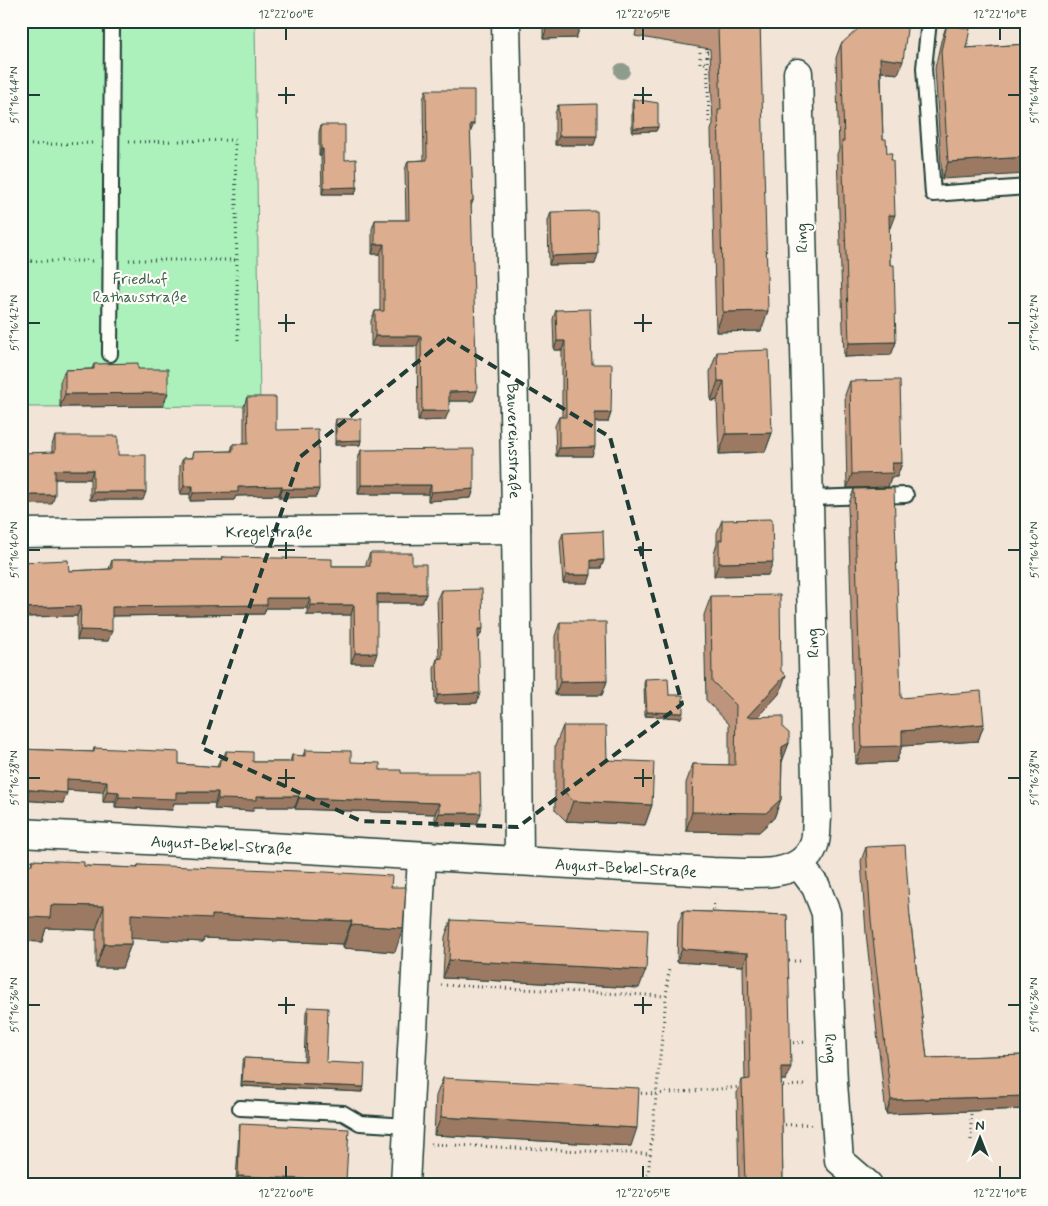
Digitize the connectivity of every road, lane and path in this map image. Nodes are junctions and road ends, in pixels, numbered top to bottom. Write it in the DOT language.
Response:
graph roads {
  1 [pos="112,21"];
  2 [pos="506,21"];
  3 [pos="929,21"];
  4 [pos="968,40"];
  5 [pos="700,47"];
  6 [pos="710,52"];
  7 [pos="964,58"];
  8 [pos="707,63"];
  9 [pos="798,73"];
  10 [pos="709,122"];
  11 [pos="235,140"];
  12 [pos="1027,187"];
  13 [pos="238,341"];
  14 [pos="110,354"];
  15 [pos="906,495"];
  16 [pos="808,498"];
  17 [pos="516,529"];
  18 [pos="21,533"];
  19 [pos="21,833"];
  20 [pos="422,856"];
  21 [pos="519,862"];
  22 [pos="799,864"];
  23 [pos="714,900"];
  24 [pos="713,917"];
  25 [pos="783,961"];
  26 [pos="808,961"];
  27 [pos="669,968"];
  28 [pos="436,985"];
  29 [pos="665,996"];
  30 [pos="810,1042"];
  31 [pos="785,1043"];
  32 [pos="810,1085"];
  33 [pos="773,1086"];
  34 [pos="747,1087"];
  35 [pos="630,1093"];
  36 [pos="656,1094"];
  37 [pos="971,1103"];
  38 [pos="240,1108"];
  39 [pos="821,1123"];
  40 [pos="777,1126"];
  41 [pos="417,1135"];
  42 [pos="971,1141"];
  43 [pos="650,1154"];
  44 [pos="405,1185"];
  45 [pos="647,1185"];
  46 [pos="868,1185"];
  1 -- 14 [label="lane"];
  2 -- 17 [label="street, Bauvereinsstraße"];
  3 -- 12 [label="lane"];
  4 -- 7 [label="path"];
  5 -- 8 [label="path"];
  6 -- 8 [label="path"];
  8 -- 10 [label="path"];
  9 -- 16 [label="street, Ring"];
  11 -- 13 [label="path"];
  15 -- 16 [label="lane"];
  16 -- 22 [label="street, Ring"];
  17 -- 18 [label="street, Kregelstraße"];
  17 -- 21 [label="street, Bauvereinsstraße"];
  19 -- 20 [label="street, August-Bebel-Straße"];
  20 -- 21 [label="street, August-Bebel-Straße"];
  20 -- 41 [label="street"];
  21 -- 22 [label="street, August-Bebel-Straße"];
  22 -- 46 [label="street, Ring"];
  23 -- 24 [label="path"];
  25 -- 26 [label="path"];
  27 -- 29 [label="path"];
  28 -- 29 [label="path"];
  29 -- 36 [label="path"];
  30 -- 31 [label="path"];
  32 -- 33 [label="path"];
  34 -- 36 [label="path"];
  35 -- 36 [label="path"];
  36 -- 43 [label="path"];
  37 -- 42 [label="path"];
  38 -- 41 [label="lane"];
  39 -- 40 [label="path"];
  41 -- 43 [label="path"];
  41 -- 44 [label="street"];
  43 -- 45 [label="path"];
}
